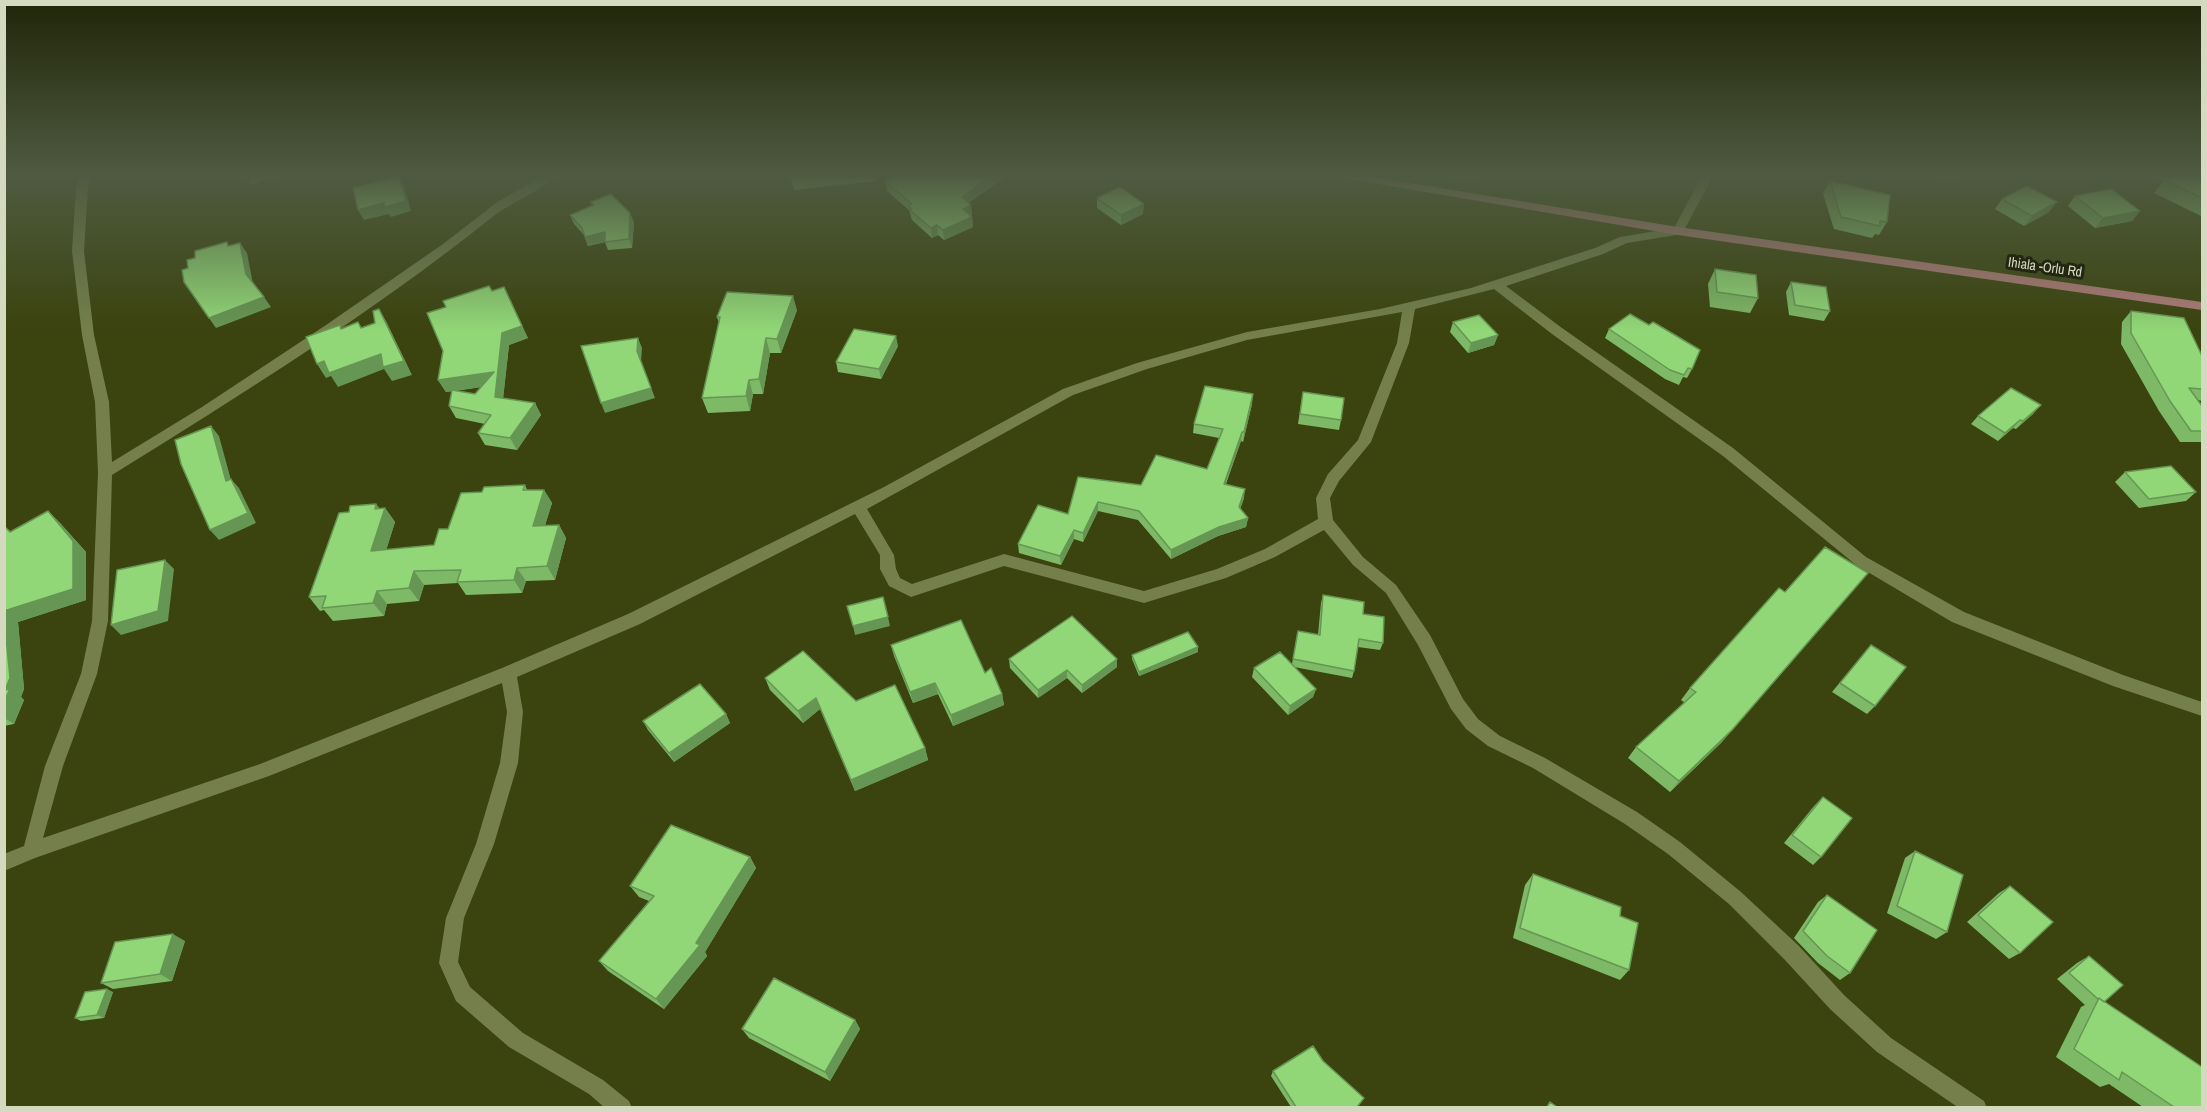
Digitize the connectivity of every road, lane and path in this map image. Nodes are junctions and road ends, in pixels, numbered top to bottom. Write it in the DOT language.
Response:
graph roads {
  1 [pos="79,228"];
  2 [pos="471,228"];
  3 [pos="1659,228"];
  4 [pos="1680,228"];
  5 [pos="1678,231"];
  6 [pos="1497,285"];
  7 [pos="2202,306"];
  8 [pos="1408,307"];
  9 [pos="105,473"];
  10 [pos="858,506"];
  11 [pos="1326,522"];
  12 [pos="508,673"];
  13 [pos="2202,709"];
  14 [pos="31,851"];
  15 [pos="4,863"];
  16 [pos="622,1107"];
  17 [pos="1977,1107"];
  1 -- 9 [label="street"];
  2 -- 9 [label="street"];
  3 -- 5 [label="main road, Ihiala -Orlu Rd"];
  4 -- 5 [label="street"];
  5 -- 6 [label="street"];
  5 -- 7 [label="main road, Ihiala -Orlu Rd"];
  6 -- 8 [label="street"];
  6 -- 13 [label="street"];
  8 -- 10 [label="street"];
  8 -- 11 [label="street"];
  9 -- 14 [label="street"];
  10 -- 11 [label="street"];
  10 -- 12 [label="street"];
  11 -- 17 [label="street"];
  12 -- 14 [label="street"];
  12 -- 16 [label="street"];
  14 -- 15 [label="street"];
}
